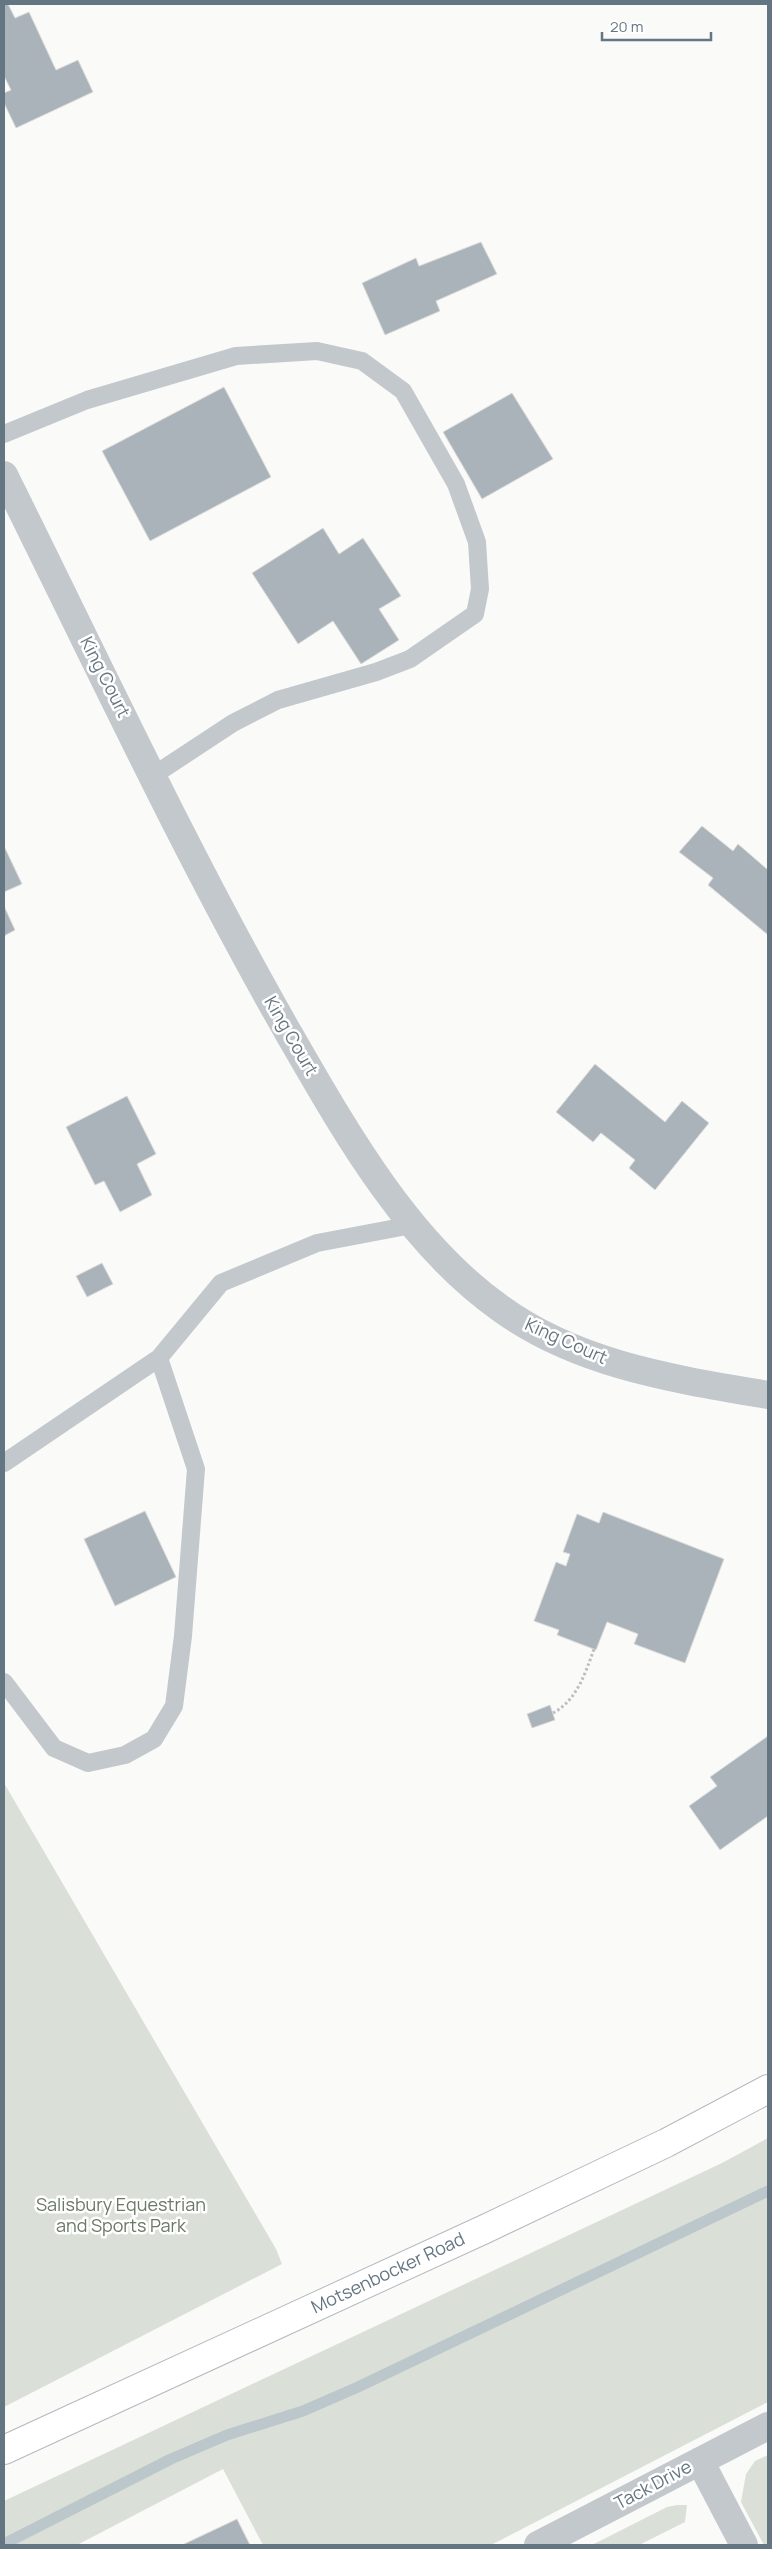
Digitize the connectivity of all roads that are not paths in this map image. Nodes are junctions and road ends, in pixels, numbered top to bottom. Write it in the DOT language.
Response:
graph roads {
  1 [pos="4,434"];
  2 [pos="4,475"];
  3 [pos="154,775"];
  4 [pos="412,1225"];
  5 [pos="159,1358"];
  6 [pos="768,1395"];
  7 [pos="4,1463"];
  8 [pos="4,1682"];
  9 [pos="768,2089"];
  10 [pos="768,2426"];
  11 [pos="4,2450"];
  12 [pos="700,2461"];
  13 [pos="538,2545"];
  14 [pos="744,2545"];
  1 -- 3 [label="lane"];
  2 -- 3 [label="street, King Court"];
  3 -- 4 [label="street, King Court"];
  4 -- 5 [label="lane"];
  4 -- 6 [label="street, King Court"];
  5 -- 7 [label="lane"];
  5 -- 8 [label="lane"];
  9 -- 11 [label="main road, Motsenbocker Road"];
  10 -- 12 [label="street, Tack Drive"];
  12 -- 13 [label="street, Tack Drive"];
  12 -- 14 [label="street"];
}
